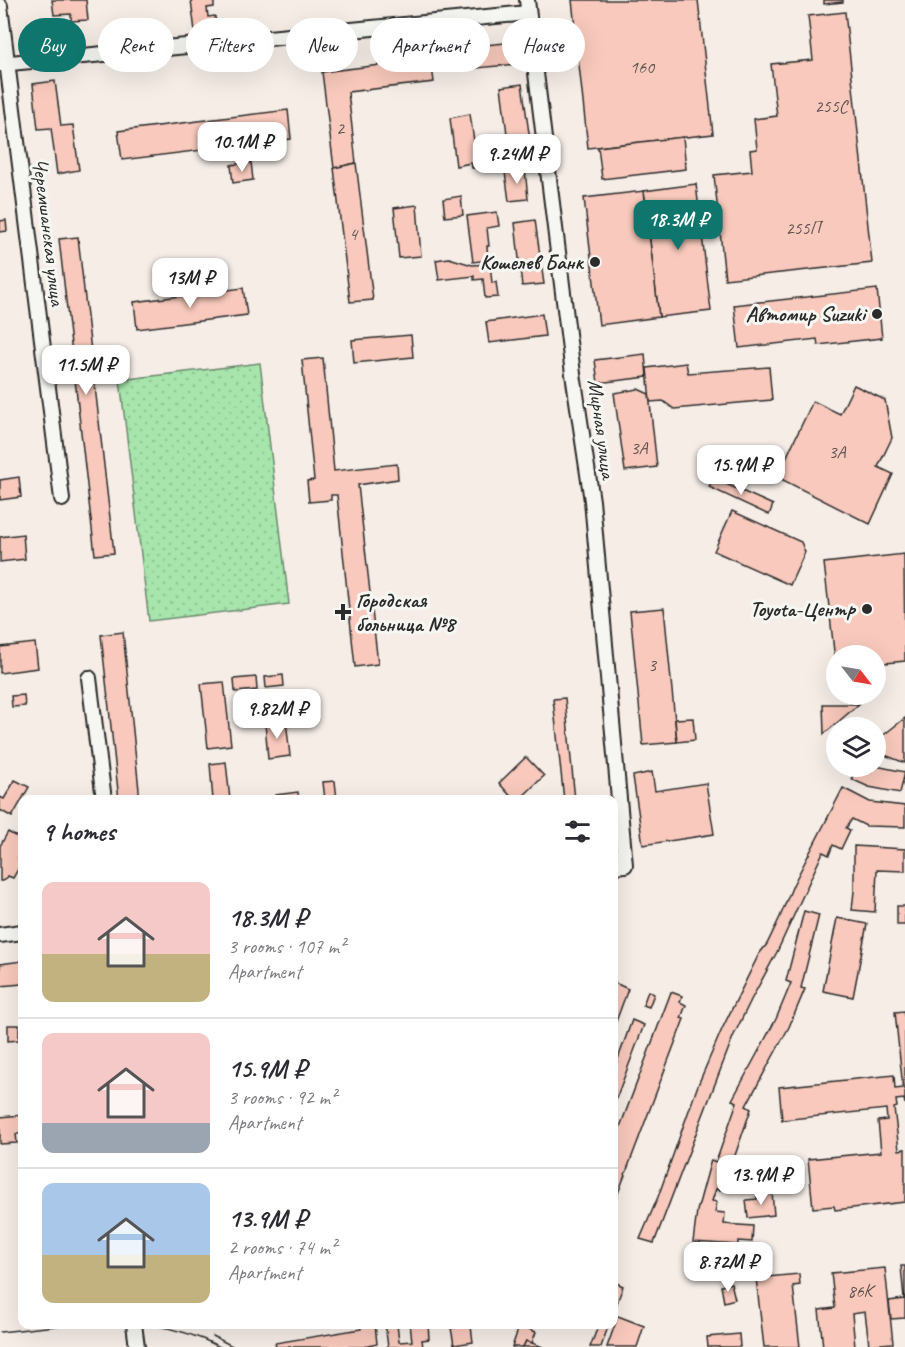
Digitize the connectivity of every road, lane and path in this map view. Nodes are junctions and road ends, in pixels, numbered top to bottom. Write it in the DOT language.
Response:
graph roads {
  1 [pos="0,6"];
  2 [pos="528,7"];
  3 [pos="4,64"];
  4 [pos="62,499"];
  5 [pos="89,678"];
  6 [pos="103,795"];
  7 [pos="614,795"];
  8 [pos="18,933"];
  9 [pos="0,935"];
  10 [pos="135,1329"];
  11 [pos="137,1347"];
  1 -- 3 [label="street, Черемшанская улица"];
  2 -- 3 [label="street"];
  2 -- 7 [label="street, Мирная улица"];
  3 -- 4 [label="street, Черемшанская улица"];
  5 -- 6 [label="street"];
  8 -- 9 [label="street"];
  10 -- 11 [label="street"];
}
